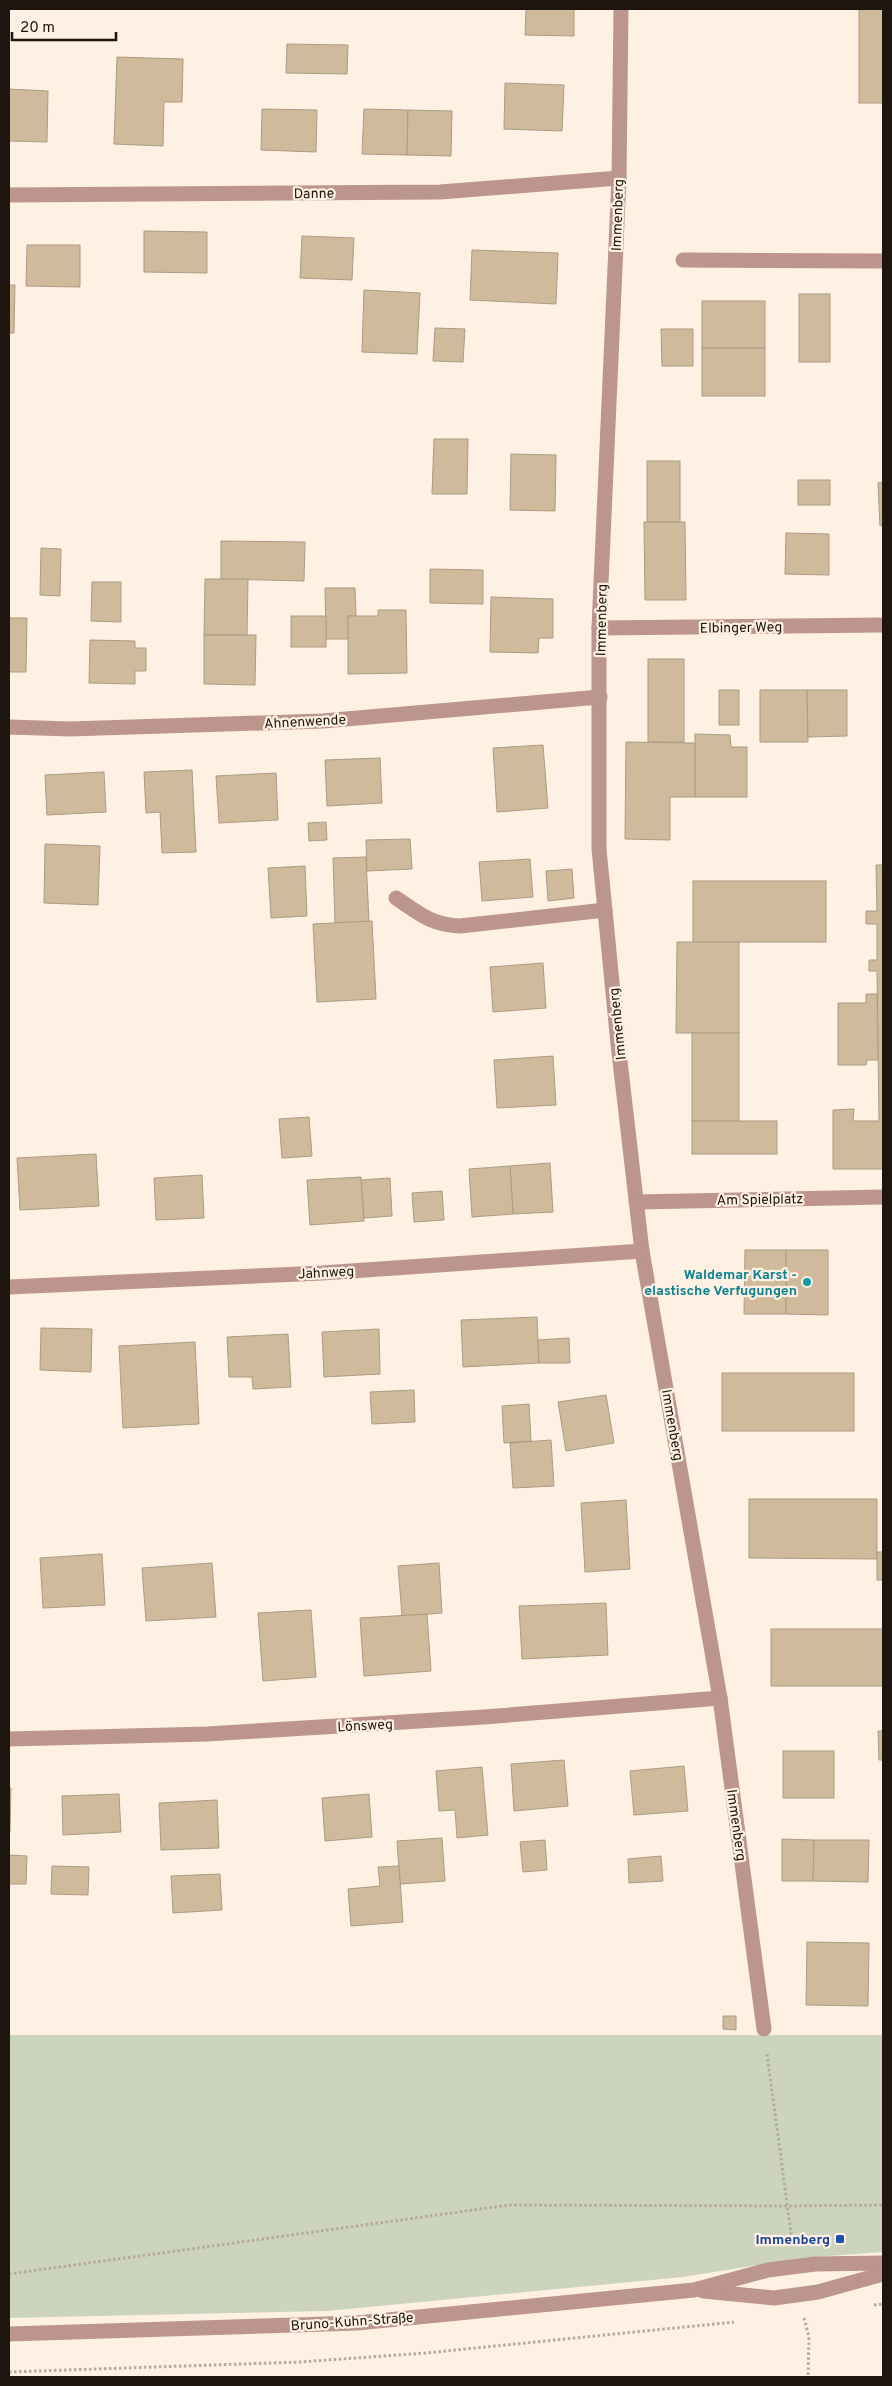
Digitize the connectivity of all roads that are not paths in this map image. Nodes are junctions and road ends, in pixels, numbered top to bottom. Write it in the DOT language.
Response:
graph roads {
  1 [pos="621,9"];
  2 [pos="619,178"];
  3 [pos="9,195"];
  4 [pos="682,260"];
  5 [pos="883,261"];
  6 [pos="883,625"];
  7 [pos="599,628"];
  8 [pos="600,697"];
  9 [pos="9,727"];
  10 [pos="396,898"];
  11 [pos="605,910"];
  12 [pos="883,1197"];
  13 [pos="636,1202"];
  14 [pos="642,1251"];
  15 [pos="9,1287"];
  16 [pos="720,1698"];
  17 [pos="9,1739"];
  18 [pos="764,2029"];
  19 [pos="883,2263"];
  20 [pos="883,2274"];
  21 [pos="694,2290"];
  22 [pos="9,2334"];
  1 -- 2 [label="street, Immenberg"];
  2 -- 3 [label="street, Danne"];
  2 -- 7 [label="street, Immenberg"];
  4 -- 5 [label="street"];
  6 -- 7 [label="street, Elbinger Weg"];
  7 -- 8 [label="street, Immenberg"];
  8 -- 9 [label="street, Ahnenwende"];
  8 -- 11 [label="street, Immenberg"];
  10 -- 11 [label="street"];
  11 -- 13 [label="street, Immenberg"];
  12 -- 13 [label="street, Am Spielplatz"];
  13 -- 14 [label="street, Immenberg"];
  14 -- 15 [label="street, Jahnweg"];
  14 -- 16 [label="street, Immenberg"];
  16 -- 17 [label="street, Lönsweg"];
  16 -- 18 [label="street, Immenberg"];
  19 -- 21 [label="street, Bruno-Kuhn-Straße"];
  20 -- 21 [label="street, Bruno-Kuhn-Straße"];
  21 -- 22 [label="street, Bruno-Kuhn-Straße"];
}
